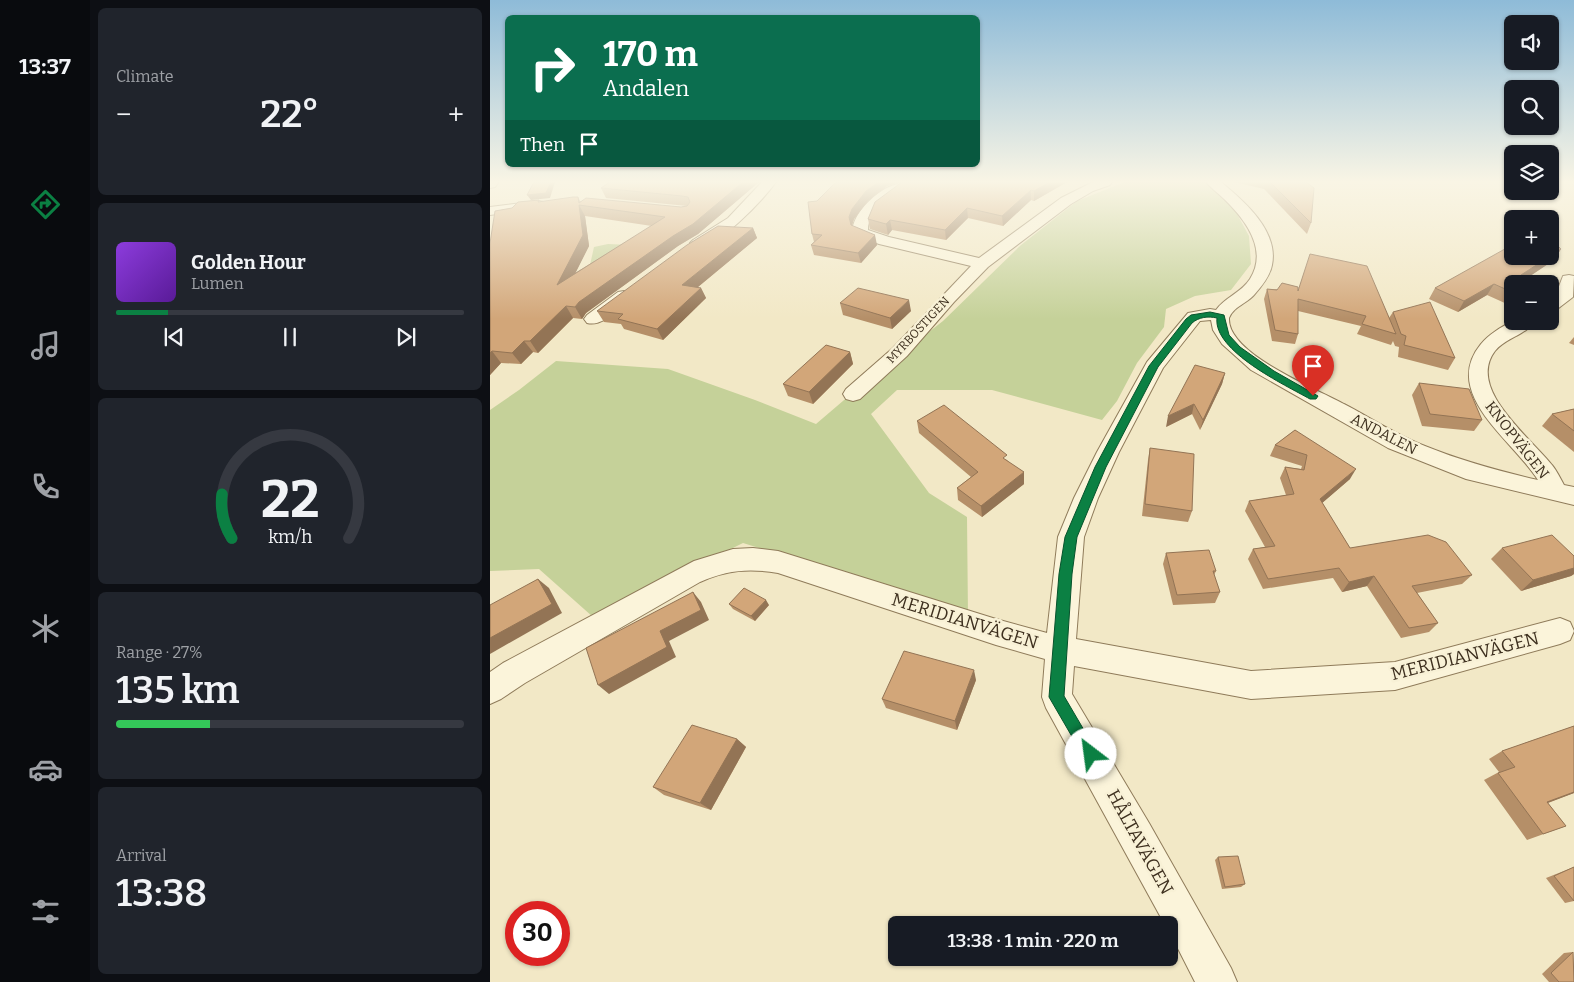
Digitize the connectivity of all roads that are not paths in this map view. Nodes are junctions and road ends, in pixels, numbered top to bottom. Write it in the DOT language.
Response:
graph roads {
  1 [pos="722,228"];
  2 [pos="859,228"];
  3 [pos="1028,228"];
  4 [pos="1255,228"];
  5 [pos="685,251"];
  6 [pos="982,264"];
  7 [pos="1569,280"];
  8 [pos="638,286"];
  9 [pos="1559,300"];
  10 [pos="1221,316"];
  11 [pos="594,319"];
  12 [pos="1513,330"];
  13 [pos="853,394"];
  14 [pos="1565,494"];
  15 [pos="1560,631"];
  16 [pos="1060,650"];
  17 [pos="490,689"];
  18 [pos="1216,982"];
  1 -- 5 [label="street"];
  2 -- 6 [label="street"];
  3 -- 6 [label="street, MYRBOSTIGEN"];
  4 -- 10 [label="street"];
  6 -- 13 [label="street, MYRBOSTIGEN"];
  7 -- 9 [label="street"];
  8 -- 11 [label="street"];
  10 -- 14 [label="street, ANDALEN"];
  10 -- 16 [label="street, HÅLTAVÄGEN"];
  12 -- 14 [label="street, KNOPVÄGEN"];
  15 -- 16 [label="street, MERIDIANVÄGEN"];
  16 -- 17 [label="street, MERIDIANVÄGEN"];
  16 -- 18 [label="street, HÅLTAVÄGEN"];
}
